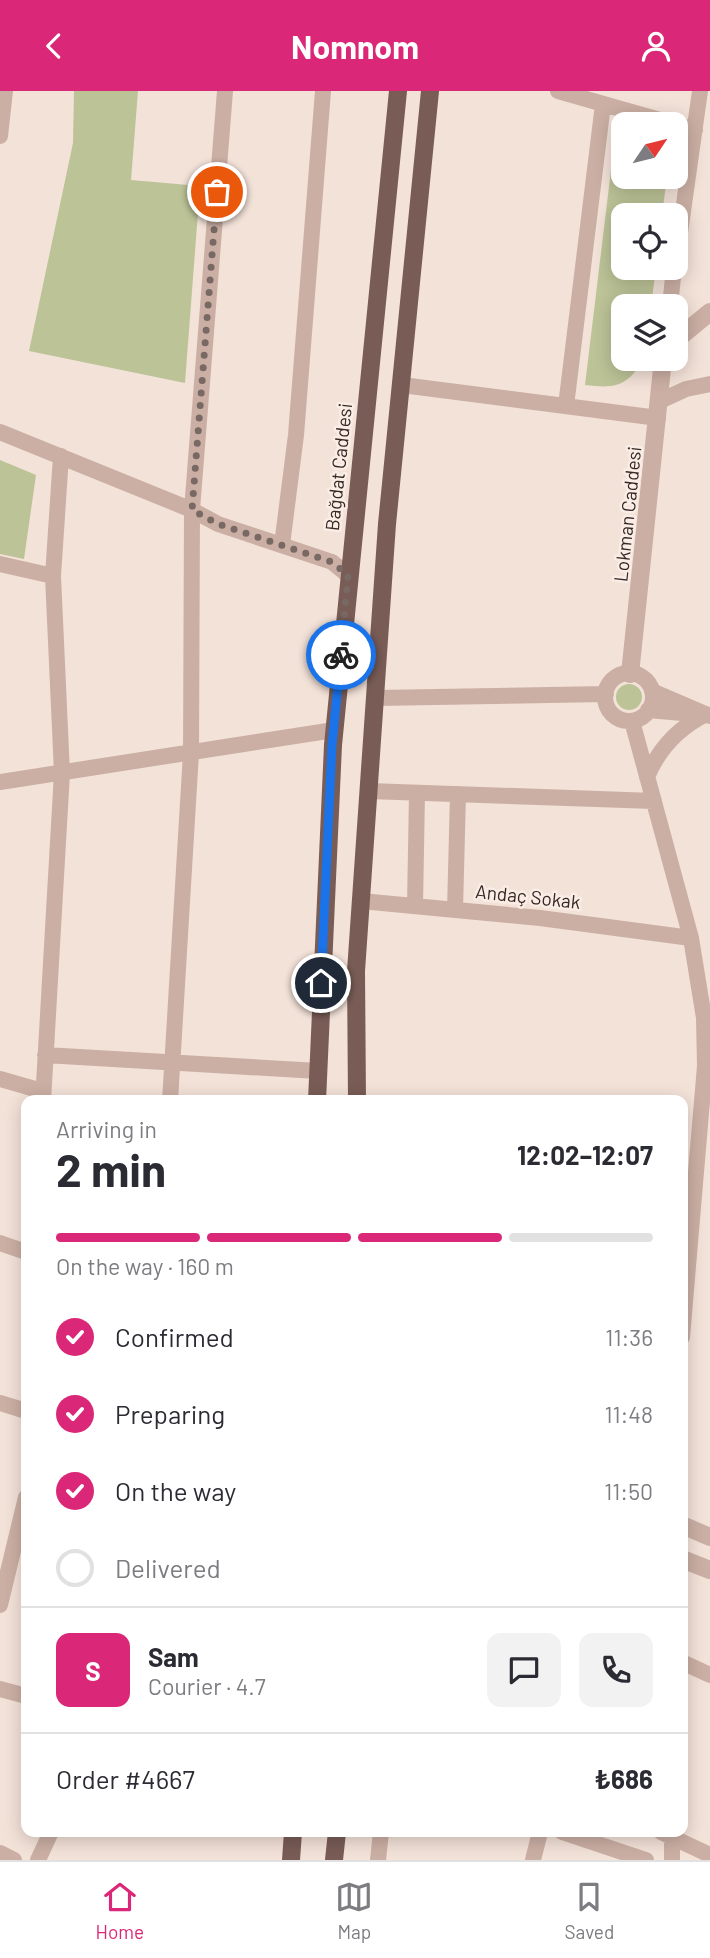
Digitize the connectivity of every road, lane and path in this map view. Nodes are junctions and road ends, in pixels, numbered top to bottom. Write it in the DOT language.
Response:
graph roads {
  1 [pos="4,91"];
  2 [pos="225,91"];
  3 [pos="323,91"];
  4 [pos="398,91"];
  5 [pos="430,91"];
  6 [pos="558,91"];
  7 [pos="700,91"];
  8 [pos="603,104"];
  9 [pos="695,129"];
  10 [pos="0,136"];
  11 [pos="684,203"];
  12 [pos="710,313"];
  13 [pos="688,327"];
  14 [pos="662,371"];
  15 [pos="402,384"];
  16 [pos="710,384"];
  17 [pos="566,406"];
  18 [pos="659,409"];
  19 [pos="0,432"];
  20 [pos="61,456"];
  21 [pos="192,510"];
  22 [pos="282,545"];
  23 [pos="0,564"];
  24 [pos="348,575"];
  25 [pos="53,576"];
  26 [pos="630,674"];
  27 [pos="652,691"];
  28 [pos="606,694"];
  29 [pos="375,698"];
  30 [pos="648,711"];
  31 [pos="708,715"];
  32 [pos="632,720"];
  33 [pos="334,730"];
  34 [pos="191,753"];
  35 [pos="61,773"];
  36 [pos="647,777"];
  37 [pos="0,782"];
  38 [pos="369,791"];
  39 [pos="417,793"];
  40 [pos="458,794"];
  41 [pos="653,801"];
  42 [pos="361,901"];
  43 [pos="415,906"];
  44 [pos="456,910"];
  45 [pos="691,938"];
  46 [pos="707,1020"];
  47 [pos="44,1055"];
  48 [pos="173,1063"];
  49 [pos="318,1071"];
  50 [pos="0,1079"];
  51 [pos="40,1095"];
  52 [pos="43,1095"];
  53 [pos="170,1095"];
  54 [pos="317,1095"];
  55 [pos="357,1095"];
  56 [pos="703,1200"];
  57 [pos="0,1243"];
  58 [pos="21,1250"];
  59 [pos="688,1298"];
  60 [pos="0,1403"];
  61 [pos="21,1409"];
  62 [pos="21,1519"];
  63 [pos="688,1528"];
  64 [pos="710,1537"];
  65 [pos="13,1553"];
  66 [pos="688,1561"];
  67 [pos="710,1570"];
  68 [pos="0,1605"];
  69 [pos="688,1665"];
  70 [pos="710,1675"];
  71 [pos="0,1689"];
  72 [pos="21,1695"];
  73 [pos="49,1837"];
  74 [pos="293,1837"];
  75 [pos="336,1837"];
  76 [pos="380,1837"];
  77 [pos="539,1837"];
  78 [pos="577,1837"];
  79 [pos="669,1837"];
  80 [pos="676,1837"];
  81 [pos="0,1853"];
  82 [pos="710,1855"];
  83 [pos="15,1860"];
  84 [pos="38,1860"];
  85 [pos="291,1860"];
  86 [pos="334,1860"];
  87 [pos="378,1860"];
  88 [pos="533,1860"];
  89 [pos="646,1860"];
  90 [pos="672,1860"];
  1 -- 10 [label="street"];
  2 -- 21 [label="street"];
  3 -- 22 [label="street"];
  4 -- 24 [label="main road, Bağdat Caddesi"];
  5 -- 15 [label="main road"];
  6 -- 8 [label="street"];
  7 -- 9 [label="street"];
  8 -- 9 [label="street"];
  8 -- 17 [label="street"];
  9 -- 11 [label="street"];
  12 -- 13 [label="street"];
  14 -- 18 [label="street, Lokman Caddesi"];
  15 -- 17 [label="street"];
  15 -- 29 [label="main road"];
  16 -- 18 [label="street"];
  17 -- 18 [label="street"];
  18 -- 26 [label="street, Lokman Caddesi"];
  19 -- 20 [label="street"];
  20 -- 21 [label="street"];
  20 -- 25 [label="street"];
  21 -- 22 [label="street"];
  21 -- 34 [label="street"];
  22 -- 24 [label="street"];
  23 -- 25 [label="street"];
  24 -- 33 [label="main road, Bağdat Caddesi"];
  25 -- 35 [label="street"];
  26 -- 27 [label="street"];
  26 -- 28 [label="street"];
  27 -- 30 [label="street"];
  27 -- 31 [label="street"];
  28 -- 29 [label="street"];
  28 -- 32 [label="street"];
  29 -- 38 [label="main road"];
  30 -- 31 [label="street"];
  30 -- 32 [label="street"];
  31 -- 36 [label="street"];
  32 -- 36 [label="street"];
  33 -- 34 [label="street"];
  33 -- 49 [label="main road, Bağdat Caddesi"];
  34 -- 35 [label="street"];
  34 -- 48 [label="street"];
  35 -- 37 [label="street"];
  35 -- 47 [label="street"];
  36 -- 41 [label="street"];
  38 -- 39 [label="street"];
  38 -- 42 [label="main road"];
  39 -- 40 [label="street"];
  39 -- 43 [label="street"];
  40 -- 41 [label="street"];
  40 -- 44 [label="street"];
  41 -- 45 [label="street"];
  42 -- 43 [label="street, Andaç Sokak"];
  42 -- 55 [label="main road"];
  43 -- 44 [label="street, Andaç Sokak"];
  44 -- 45 [label="street, Andaç Sokak"];
  45 -- 46 [label="street"];
  46 -- 56 [label="street"];
  47 -- 48 [label="street"];
  47 -- 52 [label="street"];
  48 -- 49 [label="street"];
  48 -- 53 [label="street"];
  49 -- 54 [label="main road, Bağdat Caddesi"];
  50 -- 51 [label="street"];
  56 -- 59 [label="street"];
  57 -- 58 [label="street"];
  60 -- 61 [label="street"];
  62 -- 65 [label="street"];
  63 -- 64 [label="street"];
  65 -- 68 [label="street"];
  66 -- 67 [label="street"];
  69 -- 70 [label="street"];
  71 -- 72 [label="street"];
  73 -- 84 [label="street"];
  74 -- 85 [label="main road"];
  75 -- 86 [label="main road"];
  76 -- 87 [label="street"];
  77 -- 88 [label="street"];
  78 -- 89 [label="street"];
  79 -- 90 [label="street"];
  80 -- 82 [label="street"];
  81 -- 83 [label="street"];
}
